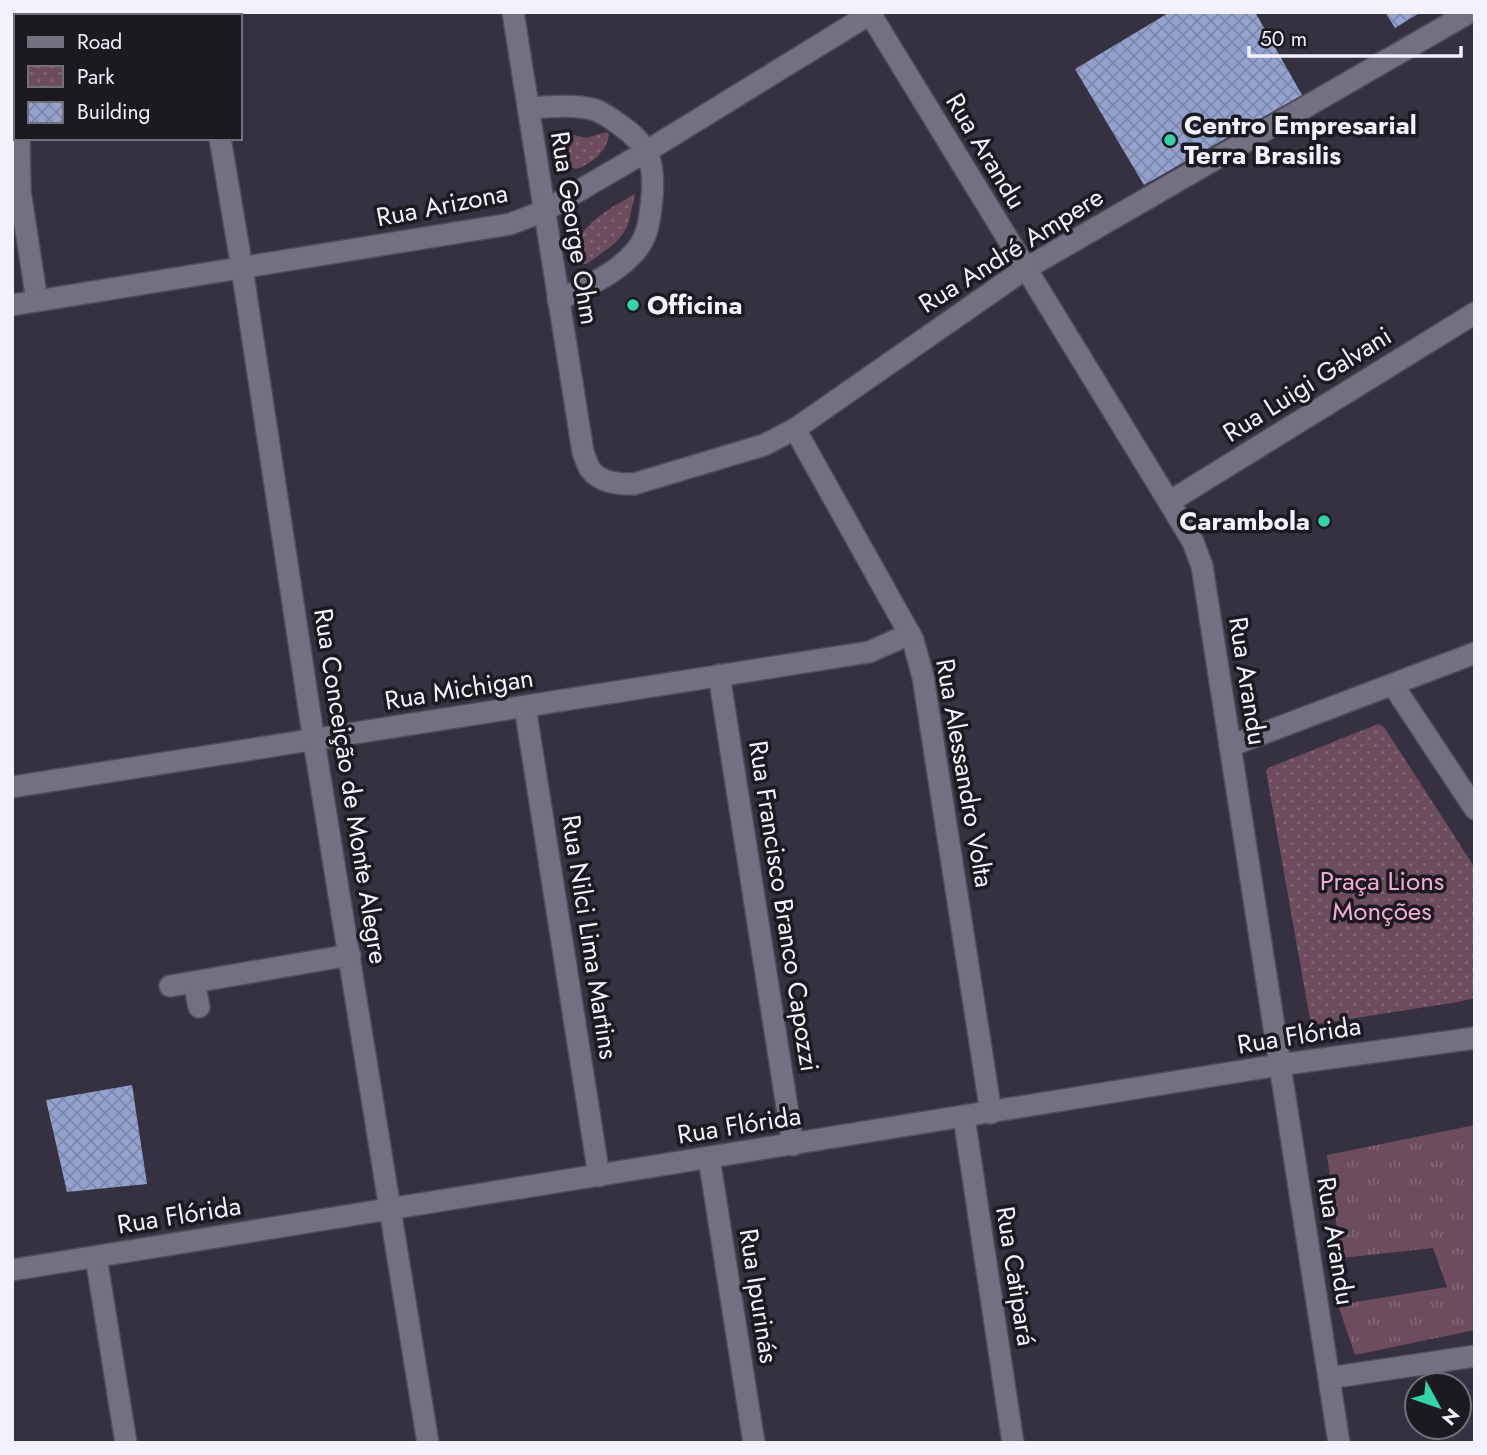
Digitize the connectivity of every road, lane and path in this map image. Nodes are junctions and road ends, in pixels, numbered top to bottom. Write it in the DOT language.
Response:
graph roads {
  1 [pos="513,12"];
  2 [pos="1470,12"];
  3 [pos="870,13"];
  4 [pos="528,108"];
  5 [pos="19,140"];
  6 [pos="220,140"];
  7 [pos="647,151"];
  8 [pos="544,211"];
  9 [pos="242,268"];
  10 [pos="1025,269"];
  11 [pos="558,300"];
  12 [pos="37,301"];
  13 [pos="12,305"];
  14 [pos="1475,313"];
  15 [pos="795,429"];
  16 [pos="583,452"];
  17 [pos="1169,502"];
  18 [pos="910,634"];
  19 [pos="1475,653"];
  20 [pos="719,675"];
  21 [pos="1393,685"];
  22 [pos="525,707"];
  23 [pos="314,741"];
  24 [pos="1230,746"];
  25 [pos="12,787"];
  26 [pos="1475,809"];
  27 [pos="350,955"];
  28 [pos="194,982"];
  29 [pos="170,986"];
  30 [pos="199,1007"];
  31 [pos="1475,1038"];
  32 [pos="1279,1065"];
  33 [pos="991,1113"];
  34 [pos="964,1117"];
  35 [pos="793,1145"];
  36 [pos="709,1158"];
  37 [pos="599,1176"];
  38 [pos="391,1210"];
  39 [pos="96,1257"];
  40 [pos="12,1270"];
  41 [pos="1475,1356"];
  42 [pos="1329,1378"];
  43 [pos="126,1443"];
  44 [pos="428,1443"];
  45 [pos="754,1443"];
  46 [pos="1013,1443"];
  47 [pos="1339,1443"];
  1 -- 4 [label="street, Rua George Ohm"];
  2 -- 10 [label="street, Rua André Ampere"];
  3 -- 7 [label="street, Rua Arizona"];
  3 -- 10 [label="street, Rua Arandu"];
  4 -- 7 [label="street"];
  4 -- 8 [label="street, Rua George Ohm"];
  5 -- 12 [label="street"];
  6 -- 9 [label="street, Rua Conceição de Monte Alegre"];
  7 -- 8 [label="street, Rua Arizona"];
  7 -- 11 [label="street"];
  8 -- 9 [label="street, Rua Arizona"];
  8 -- 11 [label="street, Rua George Ohm"];
  9 -- 12 [label="street, Rua Arizona"];
  9 -- 23 [label="street, Rua Conceição de Monte Alegre"];
  10 -- 15 [label="street, Rua André Ampere"];
  10 -- 17 [label="street, Rua Arandu"];
  11 -- 16 [label="street, Rua George Ohm"];
  12 -- 13 [label="street, Rua Arizona"];
  14 -- 17 [label="street, Rua Luigi Galvani"];
  15 -- 16 [label="street, Rua André Ampere"];
  15 -- 18 [label="street, Rua Alessandro Volta"];
  17 -- 24 [label="street, Rua Arandu"];
  18 -- 20 [label="street, Rua Michigan"];
  18 -- 33 [label="street, Rua Alessandro Volta"];
  19 -- 21 [label="street"];
  20 -- 22 [label="street, Rua Michigan"];
  20 -- 35 [label="street, Rua Francisco Branco Capozzi"];
  21 -- 24 [label="street"];
  21 -- 26 [label="street"];
  22 -- 23 [label="street, Rua Michigan"];
  22 -- 37 [label="street, Rua Nilci Lima Martins"];
  23 -- 25 [label="street, Rua Michigan"];
  23 -- 27 [label="street, Rua Conceição de Monte Alegre"];
  24 -- 32 [label="street, Rua Arandu"];
  27 -- 28 [label="street"];
  27 -- 38 [label="street, Rua Conceição de Monte Alegre"];
  28 -- 29 [label="street"];
  28 -- 30 [label="street"];
  31 -- 32 [label="street, Rua Flórida"];
  32 -- 33 [label="street, Rua Flórida"];
  32 -- 42 [label="street, Rua Arandu"];
  33 -- 34 [label="street, Rua Flórida"];
  34 -- 35 [label="street, Rua Flórida"];
  34 -- 46 [label="street, Rua Catipará"];
  35 -- 36 [label="street, Rua Flórida"];
  36 -- 37 [label="street, Rua Flórida"];
  36 -- 45 [label="street, Rua Ipurinás"];
  37 -- 38 [label="street, Rua Flórida"];
  38 -- 39 [label="street, Rua Flórida"];
  38 -- 44 [label="street, Rua Conceição de Monte Alegre"];
  39 -- 40 [label="street, Rua Flórida"];
  39 -- 43 [label="street"];
  41 -- 42 [label="street"];
  42 -- 47 [label="street, Rua Arandu"];
}
